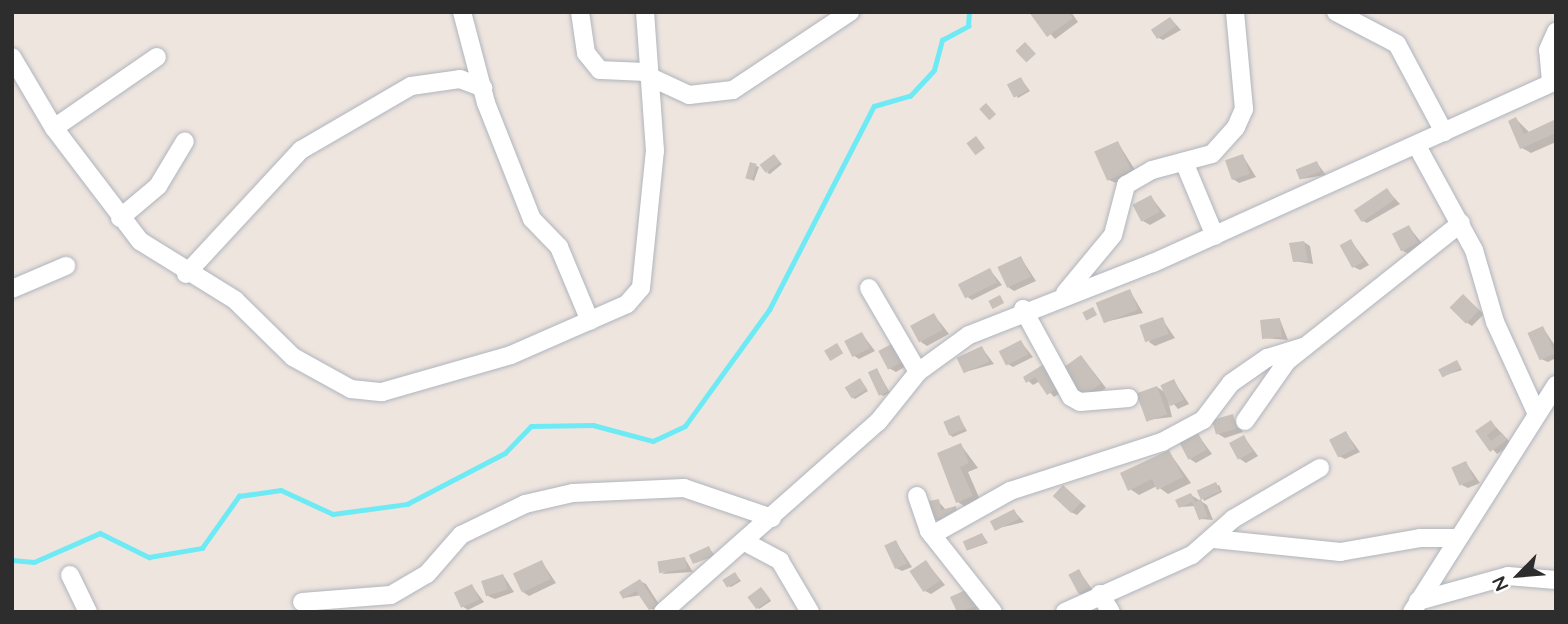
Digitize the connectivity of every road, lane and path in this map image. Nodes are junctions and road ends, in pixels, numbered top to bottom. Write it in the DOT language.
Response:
graph roads {
  1 [pos="462,12"];
  2 [pos="580,12"];
  3 [pos="645,12"];
  4 [pos="850,12"];
  5 [pos="1235,12"];
  6 [pos="1336,12"];
  7 [pos="1556,32"];
  8 [pos="12,57"];
  9 [pos="157,57"];
  10 [pos="648,74"];
  11 [pos="1554,81"];
  12 [pos="482,88"];
  13 [pos="54,128"];
  14 [pos="1444,132"];
  15 [pos="185,141"];
  16 [pos="1417,146"];
  17 [pos="1184,162"];
  18 [pos="120,218"];
  19 [pos="1461,223"];
  20 [pos="1215,236"];
  21 [pos="66,266"];
  22 [pos="186,274"];
  23 [pos="869,288"];
  24 [pos="12,289"];
  25 [pos="1065,293"];
  26 [pos="1023,309"];
  27 [pos="590,321"];
  28 [pos="1303,347"];
  29 [pos="918,372"];
  30 [pos="1556,385"];
  31 [pos="1129,398"];
  32 [pos="1536,412"];
  33 [pos="1245,421"];
  34 [pos="1320,468"];
  35 [pos="918,496"];
  36 [pos="772,518"];
  37 [pos="932,535"];
  38 [pos="1457,538"];
  39 [pos="1214,539"];
  40 [pos="745,542"];
  41 [pos="70,575"];
  42 [pos="1556,580"];
  43 [pos="1100,594"];
  44 [pos="302,602"];
  45 [pos="391,603"];
  46 [pos="1415,606"];
  47 [pos="88,612"];
  48 [pos="663,612"];
  49 [pos="810,612"];
  50 [pos="993,612"];
  51 [pos="1065,612"];
  52 [pos="1111,612"];
  1 -- 12 [label="street"];
  2 -- 10 [label="street"];
  3 -- 10 [label="street"];
  4 -- 10 [label="street"];
  5 -- 17 [label="street"];
  6 -- 14 [label="street"];
  7 -- 11 [label="street"];
  8 -- 13 [label="street"];
  9 -- 13 [label="street"];
  10 -- 27 [label="street"];
  11 -- 14 [label="street"];
  12 -- 22 [label="street"];
  12 -- 27 [label="street"];
  13 -- 18 [label="street"];
  14 -- 16 [label="street"];
  15 -- 18 [label="street"];
  16 -- 19 [label="street"];
  16 -- 20 [label="street"];
  17 -- 20 [label="street"];
  17 -- 25 [label="street"];
  18 -- 22 [label="street"];
  19 -- 28 [label="street"];
  19 -- 32 [label="street"];
  20 -- 25 [label="street"];
  21 -- 24 [label="street"];
  22 -- 27 [label="street"];
  23 -- 29 [label="street"];
  25 -- 26 [label="street"];
  26 -- 29 [label="street"];
  26 -- 31 [label="street"];
  28 -- 33 [label="street"];
  28 -- 37 [label="street"];
  29 -- 36 [label="street"];
  30 -- 32 [label="street"];
  32 -- 38 [label="street"];
  34 -- 39 [label="street"];
  35 -- 37 [label="street"];
  36 -- 40 [label="street"];
  36 -- 45 [label="street"];
  37 -- 50 [label="street"];
  38 -- 39 [label="street"];
  38 -- 46 [label="street"];
  39 -- 43 [label="street"];
  40 -- 48 [label="street"];
  40 -- 49 [label="street"];
  41 -- 47 [label="street"];
  42 -- 46 [label="street"];
  43 -- 51 [label="street"];
  43 -- 52 [label="street"];
  44 -- 45 [label="street"];
}
